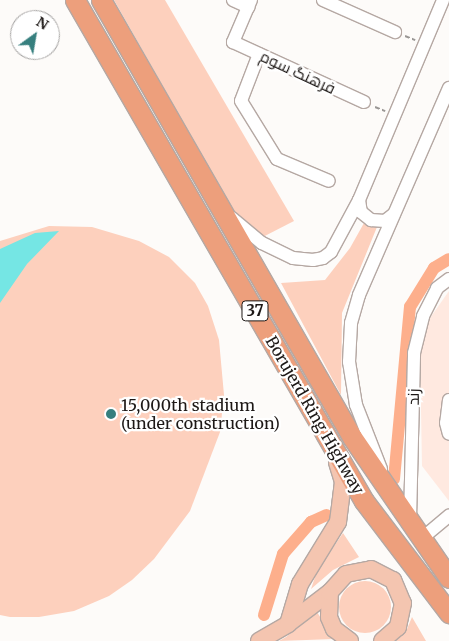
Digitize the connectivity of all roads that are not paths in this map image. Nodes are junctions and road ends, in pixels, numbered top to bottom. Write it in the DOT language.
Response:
graph roads {
  1 [pos="75,0"];
  2 [pos="101,0"];
  3 [pos="233,0"];
  4 [pos="323,0"];
  5 [pos="443,0"];
  6 [pos="250,4"];
  7 [pos="395,32"];
  8 [pos="259,54"];
  9 [pos="449,88"];
  10 [pos="364,102"];
  11 [pos="329,181"];
  12 [pos="359,200"];
  13 [pos="217,202"];
  14 [pos="394,214"];
  15 [pos="449,279"];
  16 [pos="449,400"];
  17 [pos="449,434"];
  18 [pos="334,450"];
  19 [pos="394,502"];
  20 [pos="447,521"];
  21 [pos="415,532"];
  22 [pos="449,578"];
  23 [pos="330,592"];
  24 [pos="449,613"];
  25 [pos="288,624"];
  26 [pos="259,641"];
  27 [pos="350,641"];
  28 [pos="382,641"];
  1 -- 18 [label="highway, Borujerd Ring Highway / 37"];
  2 -- 13 [label="highway, Borujerd Ring Highway / 37"];
  3 -- 6 [label="street"];
  4 -- 7 [label="street"];
  5 -- 12 [label="street"];
  6 -- 8 [label="street, فرهنگ سوم"];
  8 -- 10 [label="street, فرهنگ سوم"];
  8 -- 11 [label="street"];
  9 -- 14 [label="street"];
  12 -- 13 [label="street"];
  12 -- 14 [label="street"];
  13 -- 19 [label="highway, Borujerd Ring Highway / 37"];
  14 -- 19 [label="street"];
  15 -- 21 [label="street, زند"];
  16 -- 17 [label="street"];
  18 -- 24 [label="highway, Borujerd Ring Highway / 37"];
  18 -- 25 [label="main road"];
  19 -- 21 [label="highway, Borujerd Ring Highway / 37"];
  20 -- 21 [label="street"];
  21 -- 22 [label="highway, Borujerd Ring Highway / 37"];
  23 -- 25 [label="main road"];
  23 -- 27 [label="main road"];
  23 -- 28 [label="main road"];
  25 -- 26 [label="main road"];
}
